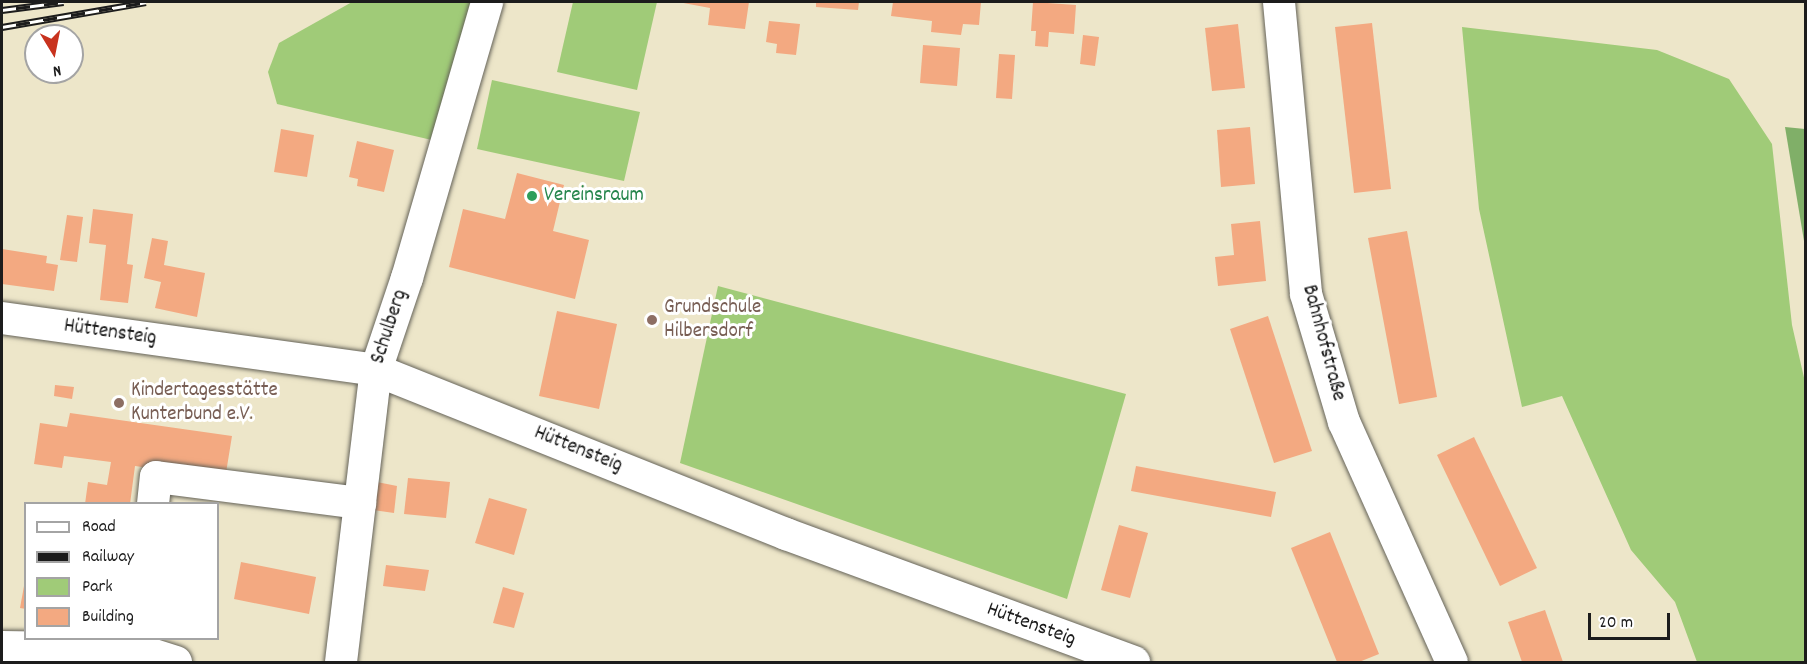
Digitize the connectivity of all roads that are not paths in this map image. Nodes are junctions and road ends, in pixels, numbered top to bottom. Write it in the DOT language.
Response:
graph roads {
  1 [pos="487,2"];
  2 [pos="1279,2"];
  3 [pos="2,318"];
  4 [pos="375,369"];
  5 [pos="153,502"];
  6 [pos="360,503"];
  7 [pos="136,644"];
  8 [pos="2,647"];
  9 [pos="176,663"];
  10 [pos="341,663"];
  11 [pos="1134,663"];
  12 [pos="1452,663"];
  1 -- 4 [label="street, Schulberg"];
  2 -- 12 [label="street, Bahnhofstraße"];
  3 -- 4 [label="street, Hüttensteig"];
  4 -- 6 [label="street, Schulberg"];
  4 -- 11 [label="street, Hüttensteig"];
  5 -- 6 [label="street"];
  6 -- 10 [label="street, Schulberg"];
  7 -- 8 [label="street"];
  7 -- 9 [label="street"];
}
